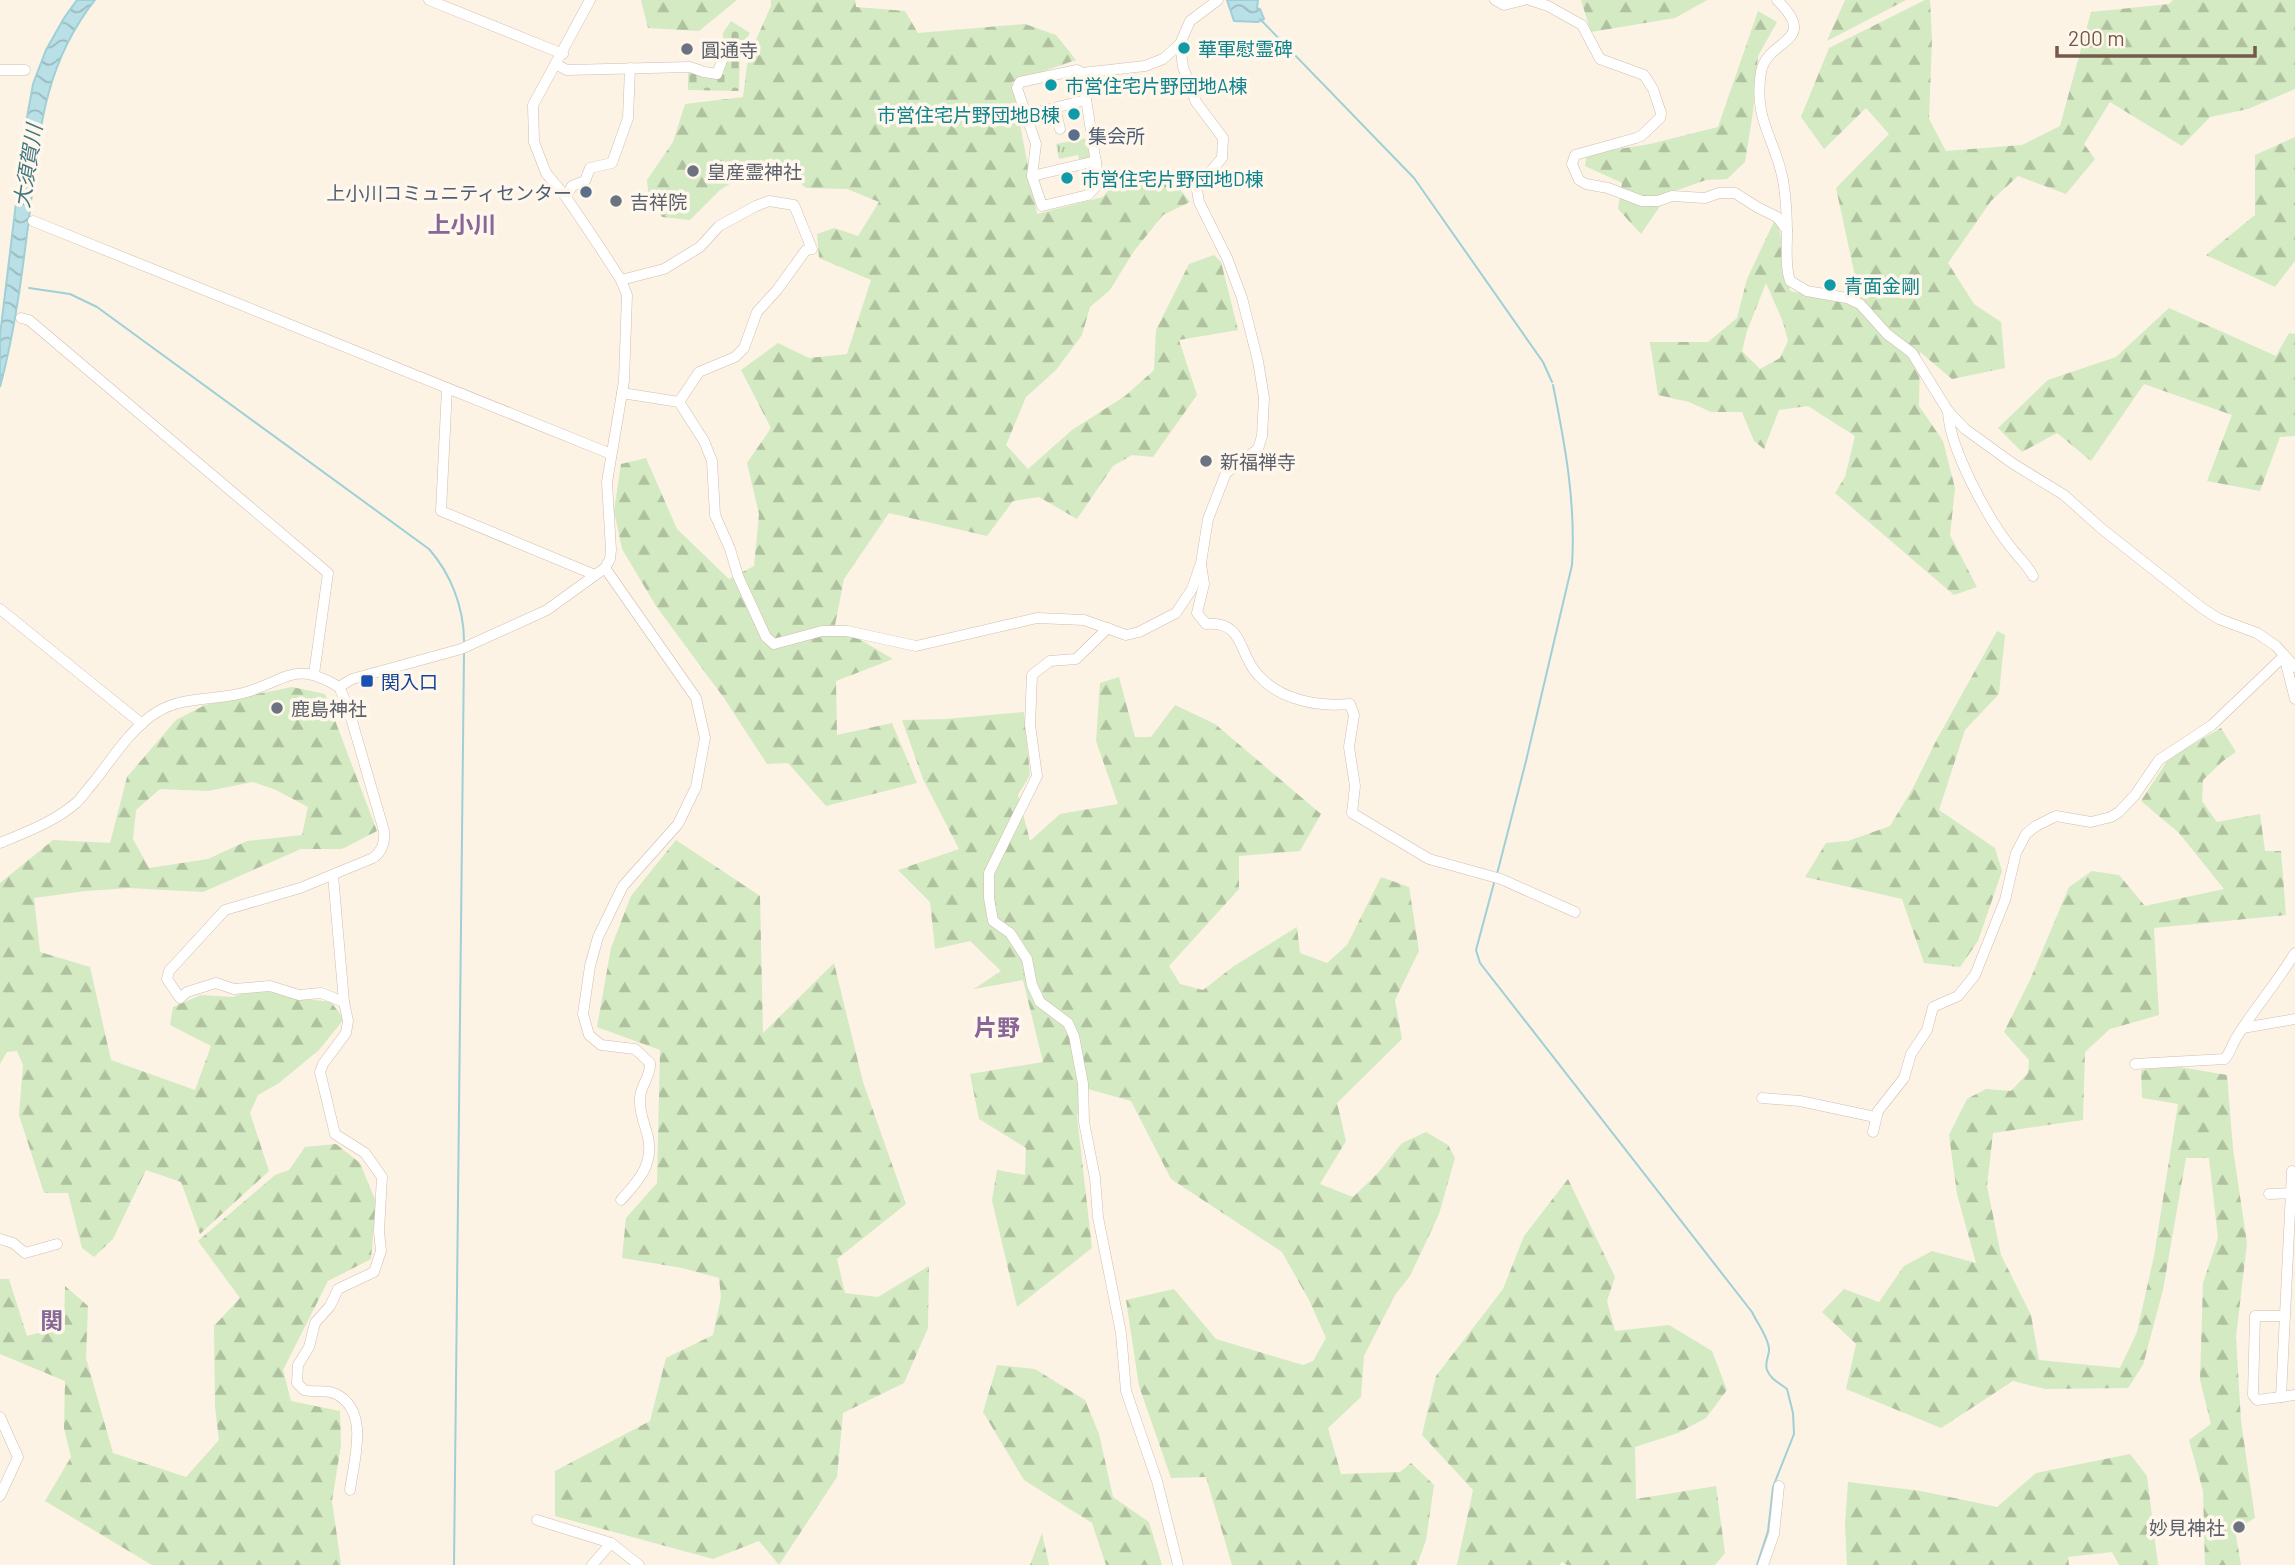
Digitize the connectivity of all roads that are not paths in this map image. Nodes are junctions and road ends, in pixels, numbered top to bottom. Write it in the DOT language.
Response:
graph roads {
  1 [pos="429,0"];
  2 [pos="590,0"];
  3 [pos="1218,0"];
  4 [pos="1495,0"];
  5 [pos="1524,0"];
  6 [pos="1530,0"];
  7 [pos="1777,0"];
  8 [pos="1180,44"];
  9 [pos="726,50"];
  10 [pos="563,54"];
  11 [pos="557,65"];
  12 [pos="630,68"];
  13 [pos="0,70"];
  14 [pos="25,71"];
  15 [pos="1082,73"];
  16 [pos="1086,100"];
  17 [pos="1055,108"];
  18 [pos="1025,115"];
  19 [pos="1060,129"];
  20 [pos="1096,161"];
  21 [pos="1032,176"];
  22 [pos="566,197"];
  23 [pos="33,221"];
  24 [pos="1787,230"];
  25 [pos="621,280"];
  26 [pos="21,318"];
  27 [pos="447,388"];
  28 [pos="622,393"];
  29 [pos="679,402"];
  30 [pos="1948,411"];
  31 [pos="611,454"];
  32 [pos="1201,564"];
  33 [pos="605,568"];
  34 [pos="594,575"];
  35 [pos="2033,576"];
  36 [pos="0,609"];
  37 [pos="1108,628"];
  38 [pos="2284,656"];
  39 [pos="2295,667"];
  40 [pos="314,674"];
  41 [pos="340,687"];
  42 [pos="2295,699"];
  43 [pos="142,724"];
  44 [pos="0,843"];
  45 [pos="333,875"];
  46 [pos="1575,912"];
  47 [pos="2295,953"];
  48 [pos="344,1002"];
  49 [pos="2295,1019"];
  50 [pos="2243,1028"];
  51 [pos="2135,1064"];
  52 [pos="1762,1098"];
  53 [pos="1875,1117"];
  54 [pos="1873,1132"];
  55 [pos="2292,1171"];
  56 [pos="2293,1193"];
  57 [pos="2269,1194"];
  58 [pos="621,1200"];
  59 [pos="0,1239"];
  60 [pos="57,1244"];
  61 [pos="2291,1276"];
  62 [pos="2284,1316"];
  63 [pos="2295,1395"];
  64 [pos="2281,1397"];
  65 [pos="0,1417"];
  66 [pos="1779,1486"];
  67 [pos="350,1490"];
  68 [pos="0,1496"];
  69 [pos="537,1520"];
  70 [pos="611,1543"];
  71 [pos="593,1565"];
  72 [pos="639,1565"];
  73 [pos="1178,1565"];
  74 [pos="1763,1565"];
  1 -- 10 [label="street"];
  2 -- 10 [label="street"];
  3 -- 8 [label="street"];
  4 -- 5 [label="street"];
  6 -- 24 [label="street"];
  7 -- 24 [label="street"];
  8 -- 15 [label="street"];
  8 -- 32 [label="street"];
  9 -- 12 [label="street"];
  10 -- 11 [label="street"];
  11 -- 12 [label="street"];
  11 -- 22 [label="street"];
  12 -- 22 [label="street"];
  13 -- 14 [label="street"];
  15 -- 16 [label="street"];
  15 -- 18 [label="street"];
  16 -- 17 [label="street"];
  16 -- 20 [label="street"];
  17 -- 18 [label="street"];
  17 -- 19 [label="street"];
  18 -- 21 [label="street"];
  20 -- 21 [label="street"];
  20 -- 21 [label="street"];
  22 -- 25 [label="street"];
  23 -- 27 [label="street"];
  24 -- 30 [label="street"];
  25 -- 28 [label="street"];
  25 -- 29 [label="street"];
  26 -- 40 [label="street"];
  27 -- 31 [label="street"];
  27 -- 34 [label="street"];
  28 -- 29 [label="street"];
  28 -- 31 [label="street"];
  29 -- 37 [label="street"];
  30 -- 35 [label="street"];
  30 -- 38 [label="street"];
  31 -- 33 [label="street"];
  32 -- 37 [label="street"];
  32 -- 46 [label="street"];
  33 -- 34 [label="street"];
  33 -- 58 [label="street"];
  34 -- 41 [label="street"];
  36 -- 43 [label="street"];
  37 -- 73 [label="street"];
  38 -- 39 [label="street"];
  38 -- 42 [label="street"];
  38 -- 53 [label="street"];
  40 -- 41 [label="street"];
  40 -- 43 [label="street"];
  41 -- 45 [label="street"];
  43 -- 44 [label="street"];
  45 -- 48 [label="street"];
  45 -- 48 [label="street"];
  47 -- 50 [label="street"];
  48 -- 67 [label="street"];
  49 -- 50 [label="street"];
  50 -- 51 [label="street"];
  52 -- 53 [label="street"];
  53 -- 54 [label="street"];
  55 -- 56 [label="street"];
  56 -- 57 [label="street"];
  56 -- 61 [label="street"];
  59 -- 60 [label="street"];
  61 -- 62 [label="street"];
  62 -- 64 [label="street"];
  62 -- 64 [label="street"];
  63 -- 64 [label="street"];
  65 -- 68 [label="street"];
  66 -- 74 [label="street"];
  69 -- 70 [label="street"];
  70 -- 71 [label="street"];
  70 -- 72 [label="street"];
}
